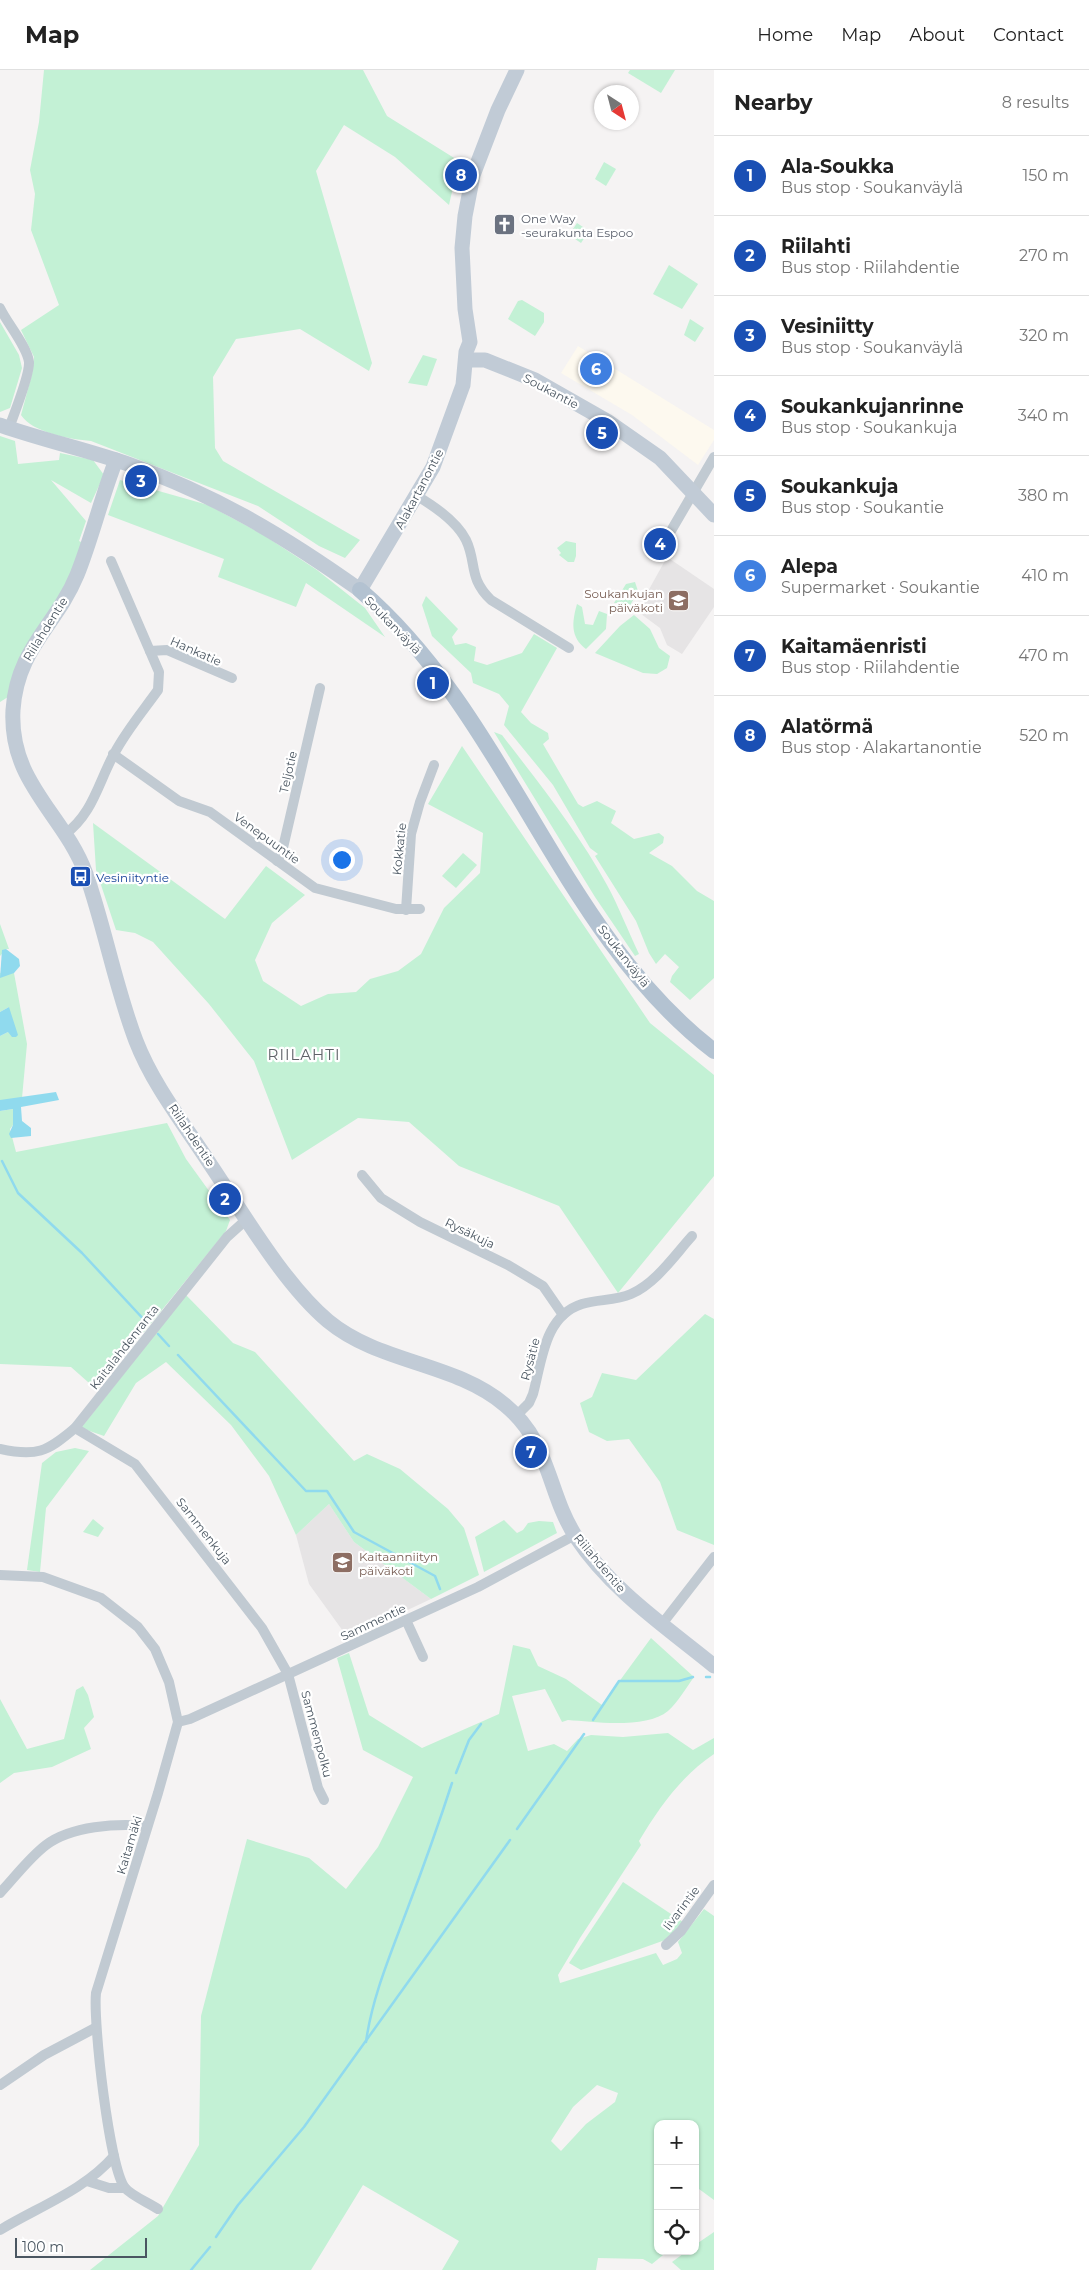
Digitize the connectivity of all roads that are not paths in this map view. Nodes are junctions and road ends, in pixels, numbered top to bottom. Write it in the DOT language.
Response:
graph roads {
  1 [pos="517,70"];
  2 [pos="0,308"];
  3 [pos="466,356"];
  4 [pos="4,427"];
  5 [pos="714,457"];
  6 [pos="116,460"];
  7 [pos="693,492"];
  8 [pos="417,496"];
  9 [pos="714,515"];
  10 [pos="714,523"];
  11 [pos="668,536"];
  12 [pos="112,561"];
  13 [pos="360,590"];
  14 [pos="569,648"];
  15 [pos="150,651"];
  16 [pos="232,678"];
  17 [pos="320,688"];
  18 [pos="113,754"];
  19 [pos="434,765"];
  20 [pos="64,835"];
  21 [pos="277,861"];
  22 [pos="420,909"];
  23 [pos="406,910"];
  24 [pos="714,1051"];
  25 [pos="362,1175"];
  26 [pos="247,1219"];
  27 [pos="692,1236"];
  28 [pos="563,1315"];
  29 [pos="516,1416"];
  30 [pos="75,1428"];
  31 [pos="0,1448"];
  32 [pos="575,1535"];
  33 [pos="714,1557"];
  34 [pos="0,1575"];
  35 [pos="406,1620"];
  36 [pos="662,1624"];
  37 [pos="423,1657"];
  38 [pos="714,1666"];
  39 [pos="288,1674"];
  40 [pos="178,1722"];
  41 [pos="324,1800"];
  42 [pos="147,1826"];
  43 [pos="714,1885"];
  44 [pos="0,1893"];
  45 [pos="666,1945"];
  46 [pos="95,2028"];
  47 [pos="0,2085"];
  48 [pos="114,2156"];
  49 [pos="88,2181"];
  50 [pos="125,2188"];
  51 [pos="158,2209"];
  52 [pos="0,2230"];
  1 -- 3 [label="street, Alakartanontie"];
  2 -- 4 [label="street"];
  3 -- 7 [label="street, Soukantie"];
  3 -- 8 [label="street, Alakartanontie"];
  4 -- 6 [label="street, Soukanväylä"];
  5 -- 7 [label="street"];
  6 -- 13 [label="street, Soukanväylä"];
  6 -- 20 [label="street, Riilahdentie"];
  7 -- 9 [label="street, Soukantie"];
  7 -- 10 [label="street, Soukantie"];
  7 -- 11 [label="street"];
  8 -- 13 [label="street, Alakartanontie"];
  8 -- 14 [label="street"];
  12 -- 15 [label="street"];
  13 -- 24 [label="main road, Soukanväylä"];
  15 -- 16 [label="street, Hankatie"];
  15 -- 18 [label="street"];
  17 -- 21 [label="street, Teljotie"];
  18 -- 20 [label="street"];
  18 -- 21 [label="street, Venepuuntie"];
  19 -- 23 [label="street, Kokkatie"];
  20 -- 26 [label="street, Riilahdentie"];
  21 -- 23 [label="street, Venepuuntie"];
  22 -- 23 [label="street, Venepuuntie"];
  25 -- 28 [label="street, Rysäkuja"];
  26 -- 29 [label="street, Riilahdentie"];
  26 -- 30 [label="street, Kaitalahdenranta"];
  27 -- 28 [label="street, Rysätie"];
  28 -- 29 [label="street, Rysätie"];
  29 -- 32 [label="street, Riilahdentie"];
  30 -- 31 [label="street, Kaitalahdenranta"];
  30 -- 39 [label="street, Sammenkuja"];
  32 -- 35 [label="street, Sammentie"];
  32 -- 36 [label="street, Riilahdentie"];
  33 -- 36 [label="street"];
  34 -- 40 [label="street"];
  35 -- 37 [label="street"];
  35 -- 39 [label="street, Sammentie"];
  36 -- 38 [label="street, Riilahdentie"];
  39 -- 40 [label="street, Sammentie"];
  39 -- 41 [label="street, Sammenpolku"];
  40 -- 42 [label="street, Kaitamäki"];
  42 -- 44 [label="street"];
  42 -- 46 [label="street, Kaitamäki"];
  43 -- 45 [label="street, Iivarintie"];
  46 -- 47 [label="street"];
  46 -- 48 [label="street, Kaitamäki"];
  48 -- 49 [label="street"];
  48 -- 50 [label="street, Kaitamäki"];
  49 -- 50 [label="street"];
  49 -- 52 [label="street"];
  50 -- 51 [label="street"];
}
